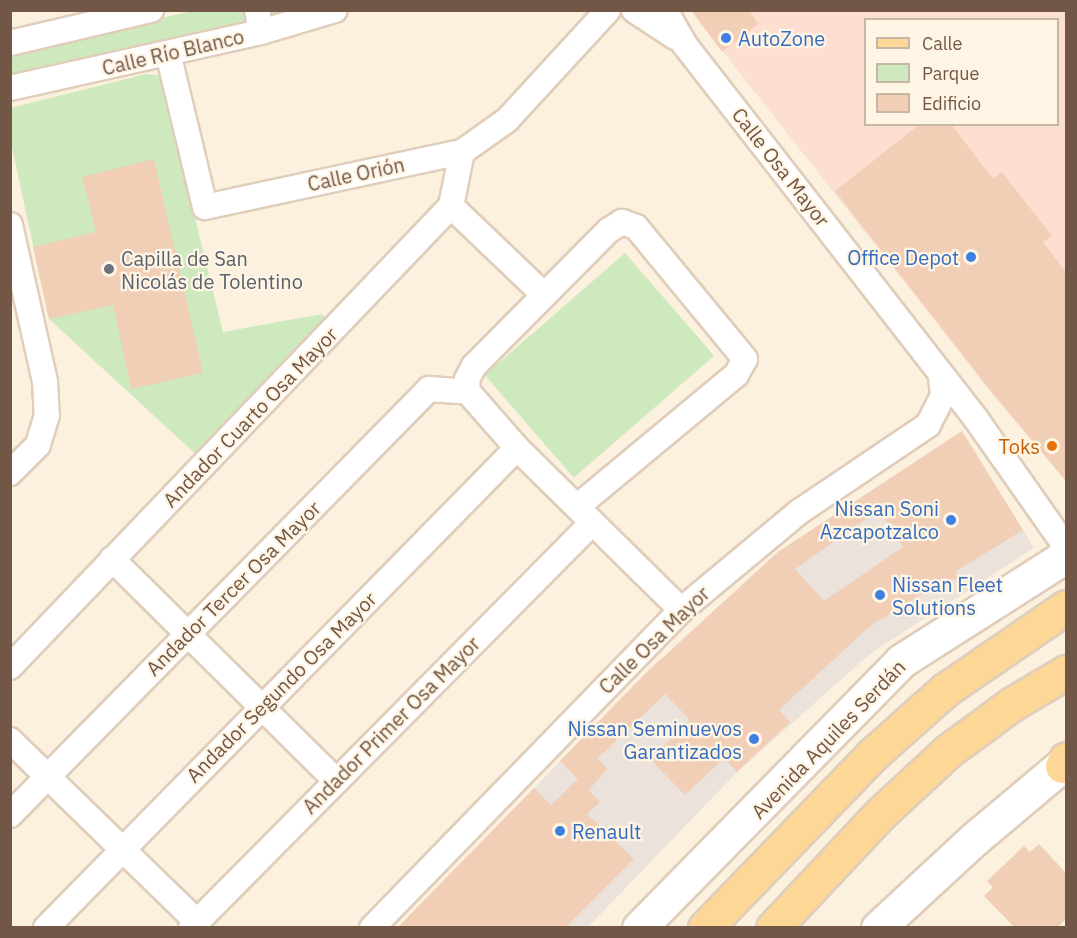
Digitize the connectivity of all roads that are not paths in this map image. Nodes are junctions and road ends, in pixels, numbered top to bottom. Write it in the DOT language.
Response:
graph roads {
  1 [pos="151,10"];
  2 [pos="335,10"];
  3 [pos="608,10"];
  4 [pos="634,10"];
  5 [pos="665,10"];
  6 [pos="122,13"];
  7 [pos="259,21"];
  8 [pos="10,43"];
  9 [pos="685,45"];
  10 [pos="168,53"];
  11 [pos="10,88"];
  12 [pos="462,152"];
  13 [pos="451,206"];
  14 [pos="10,225"];
  15 [pos="544,295"];
  16 [pos="941,376"];
  17 [pos="468,392"];
  18 [pos="516,448"];
  19 [pos="10,473"];
  20 [pos="585,515"];
  21 [pos="1066,547"];
  22 [pos="1066,556"];
  23 [pos="112,559"];
  24 [pos="1066,606"];
  25 [pos="681,610"];
  26 [pos="186,636"];
  27 [pos="10,667"];
  28 [pos="1066,672"];
  29 [pos="261,707"];
  30 [pos="10,740"];
  31 [pos="1065,762"];
  32 [pos="49,775"];
  33 [pos="335,780"];
  34 [pos="10,815"];
  35 [pos="122,850"];
  36 [pos="194,925"];
  37 [pos="46,927"];
  38 [pos="372,927"];
  39 [pos="639,927"];
  40 [pos="705,927"];
  41 [pos="773,927"];
  42 [pos="878,927"];
  1 -- 6 [label="street"];
  2 -- 7 [label="street, Calle Río Blanco"];
  3 -- 12 [label="street, Calle Orión"];
  4 -- 9 [label="street, Calle Osa Mayor"];
  5 -- 9 [label="street, Calle Osa Mayor"];
  6 -- 8 [label="street"];
  7 -- 10 [label="street, Calle Río Blanco"];
  9 -- 16 [label="street, Calle Osa Mayor"];
  10 -- 11 [label="street, Calle Río Blanco"];
  10 -- 12 [label="street, Calle Orión"];
  12 -- 13 [label="street"];
  13 -- 15 [label="street"];
  13 -- 23 [label="street, Andador Cuarto Osa Mayor"];
  14 -- 19 [label="street"];
  15 -- 17 [label="street"];
  15 -- 20 [label="street, Andador Primer Osa Mayor"];
  16 -- 21 [label="street, Calle Osa Mayor"];
  16 -- 25 [label="street, Calle Osa Mayor"];
  17 -- 18 [label="street"];
  17 -- 26 [label="street, Andador Tercer Osa Mayor"];
  18 -- 20 [label="street"];
  18 -- 29 [label="street, Andador Segundo Osa Mayor"];
  20 -- 25 [label="street"];
  20 -- 33 [label="street, Andador Primer Osa Mayor"];
  22 -- 39 [label="street, Avenida Aquiles Serdán"];
  23 -- 26 [label="street"];
  23 -- 27 [label="street, Andador Cuarto Osa Mayor"];
  24 -- 40 [label="main road"];
  25 -- 38 [label="street, Calle Osa Mayor"];
  26 -- 29 [label="street"];
  26 -- 32 [label="street, Andador Tercer Osa Mayor"];
  28 -- 41 [label="main road"];
  29 -- 33 [label="street"];
  29 -- 35 [label="street, Andador Segundo Osa Mayor"];
  30 -- 32 [label="street"];
  31 -- 42 [label="street"];
  32 -- 34 [label="street, Andador Tercer Osa Mayor"];
  32 -- 35 [label="street"];
  33 -- 36 [label="street, Andador Primer Osa Mayor"];
  35 -- 36 [label="street"];
  35 -- 37 [label="street, Andador Segundo Osa Mayor"];
}
